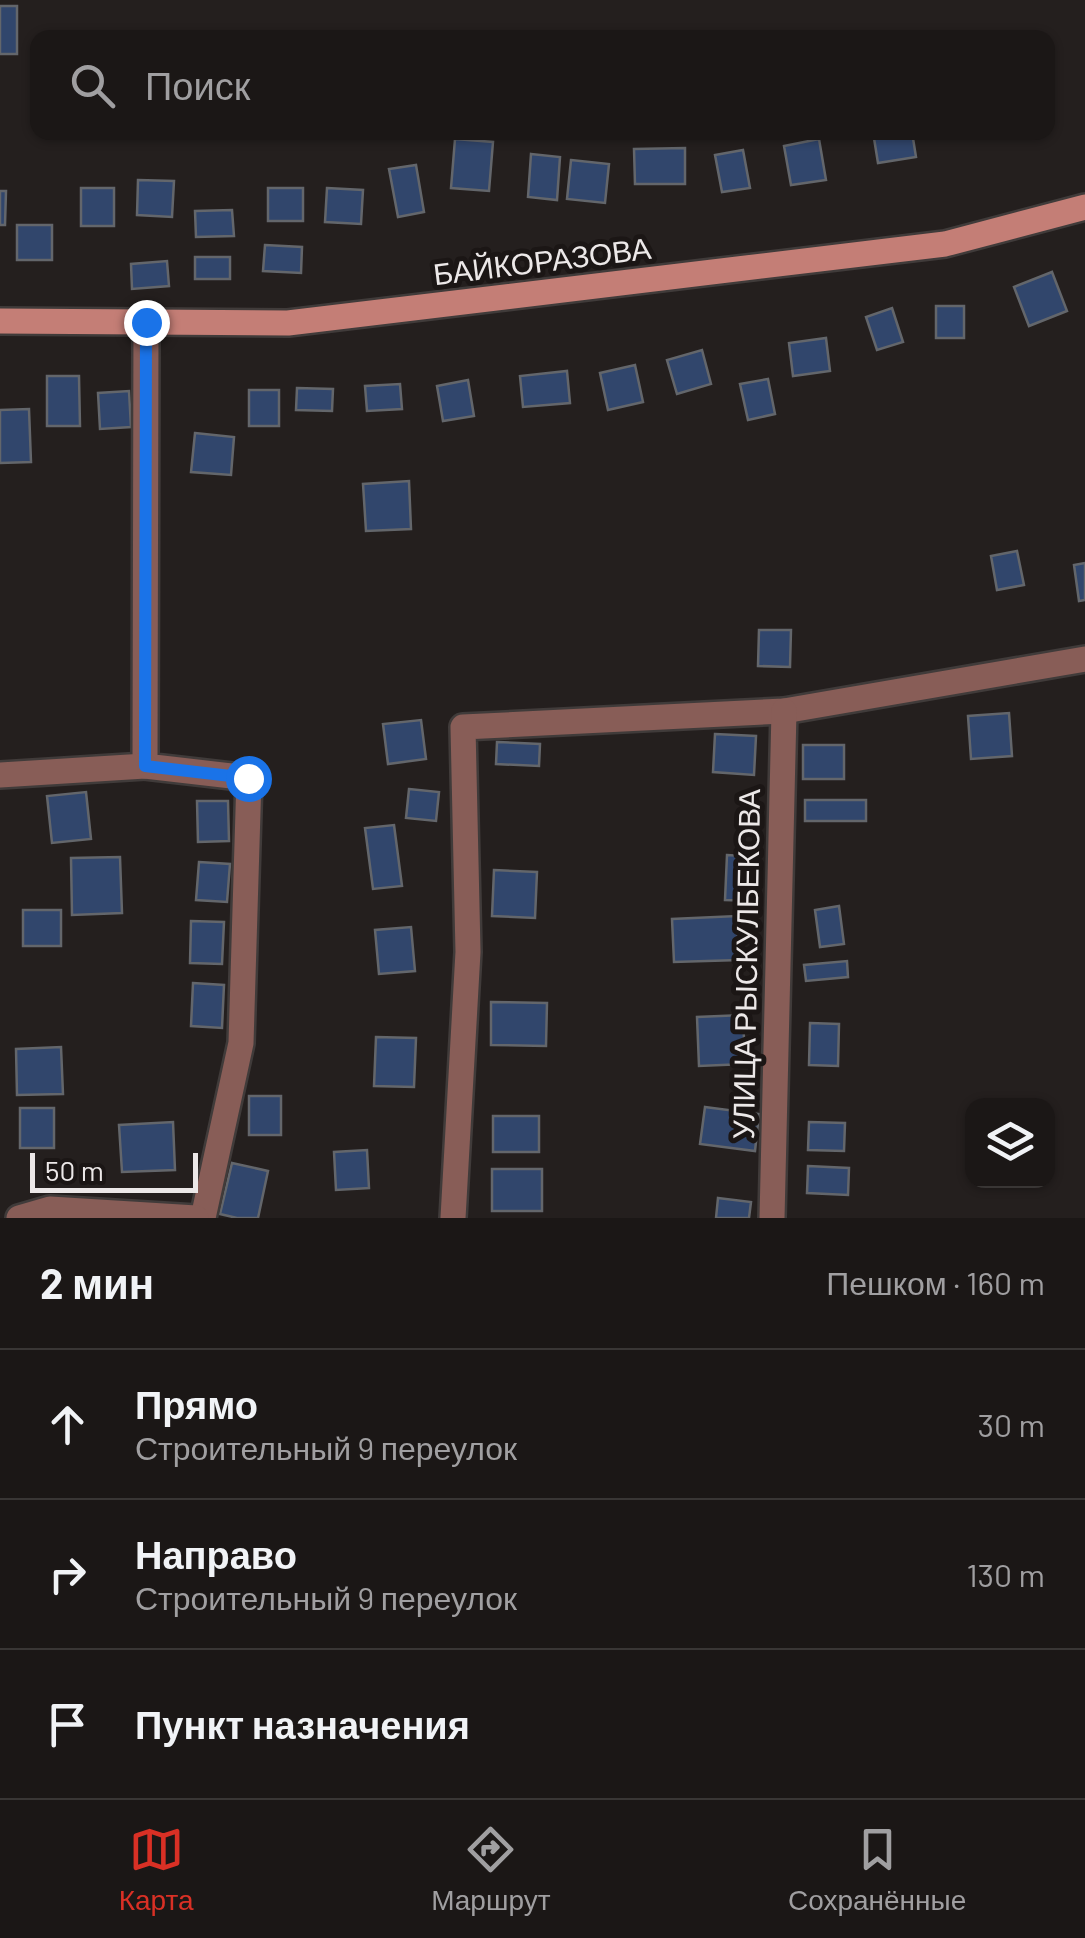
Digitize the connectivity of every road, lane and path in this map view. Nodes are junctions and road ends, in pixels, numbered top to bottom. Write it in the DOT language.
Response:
graph roads {
  1 [pos="1085,207"];
  2 [pos="0,321"];
  3 [pos="146,322"];
  4 [pos="1085,660"];
  5 [pos="784,711"];
  6 [pos="145,766"];
  7 [pos="0,775"];
  8 [pos="19,1218"];
  9 [pos="200,1218"];
  10 [pos="453,1218"];
  11 [pos="772,1218"];
  1 -- 3 [label="street, БАЙКОРАЗОВА"];
  2 -- 3 [label="street, БАЙКОРАЗОВА"];
  3 -- 6 [label="street"];
  4 -- 5 [label="street"];
  5 -- 10 [label="street"];
  5 -- 11 [label="street, УЛИЦА РЫСКУЛБЕКОВА"];
  6 -- 7 [label="street"];
  6 -- 9 [label="street"];
  8 -- 9 [label="street"];
}
